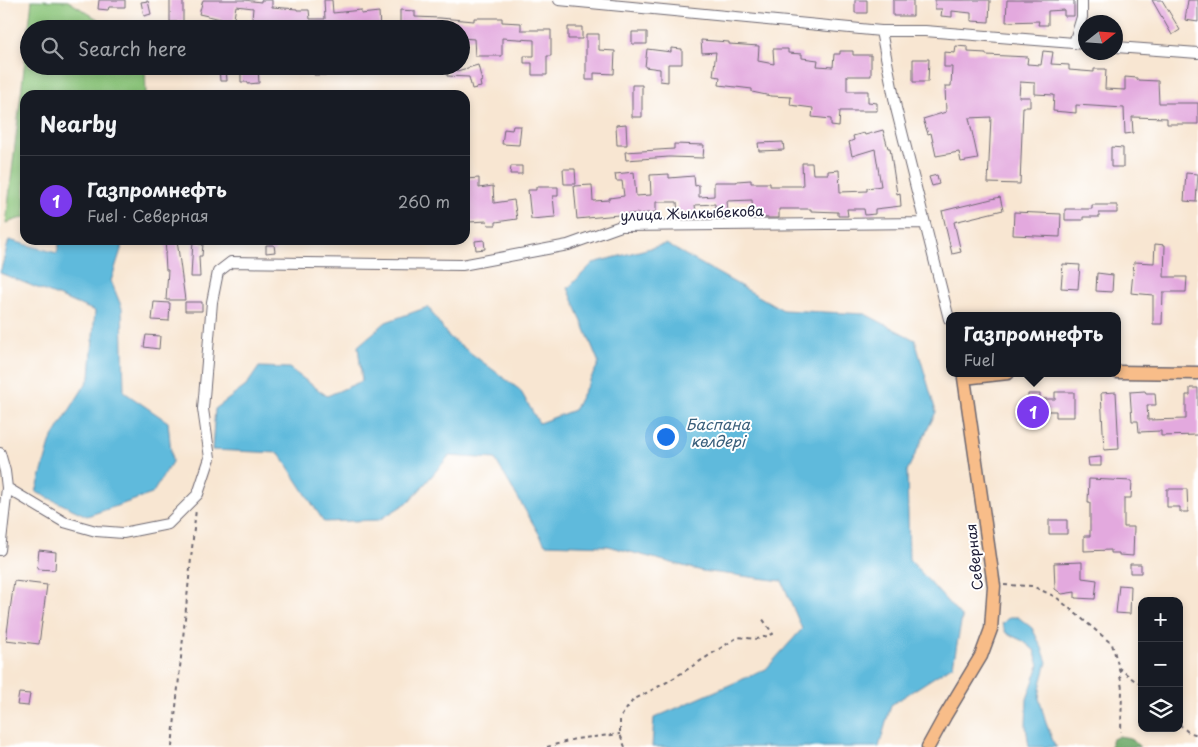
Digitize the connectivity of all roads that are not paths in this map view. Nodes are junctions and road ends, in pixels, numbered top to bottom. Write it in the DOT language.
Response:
graph roads {
  1 [pos="559,0"];
  2 [pos="1082,0"];
  3 [pos="881,31"];
  4 [pos="1074,43"];
  5 [pos="1078,43"];
  6 [pos="1123,48"];
  7 [pos="1198,54"];
  8 [pos="924,222"];
  9 [pos="947,312"];
  10 [pos="1121,372"];
  11 [pos="1198,373"];
  12 [pos="963,377"];
  13 [pos="0,453"];
  14 [pos="7,488"];
  15 [pos="0,550"];
  16 [pos="928,747"];
  1 -- 3 [label="street"];
  2 -- 4 [label="street"];
  3 -- 4 [label="street"];
  3 -- 8 [label="street"];
  4 -- 5 [label="street"];
  6 -- 7 [label="street"];
  8 -- 9 [label="street"];
  8 -- 14 [label="street, улица Жылкыбекова"];
  10 -- 11 [label="main road"];
  12 -- 16 [label="main road, Северная"];
  13 -- 14 [label="street"];
  14 -- 15 [label="street"];
}
